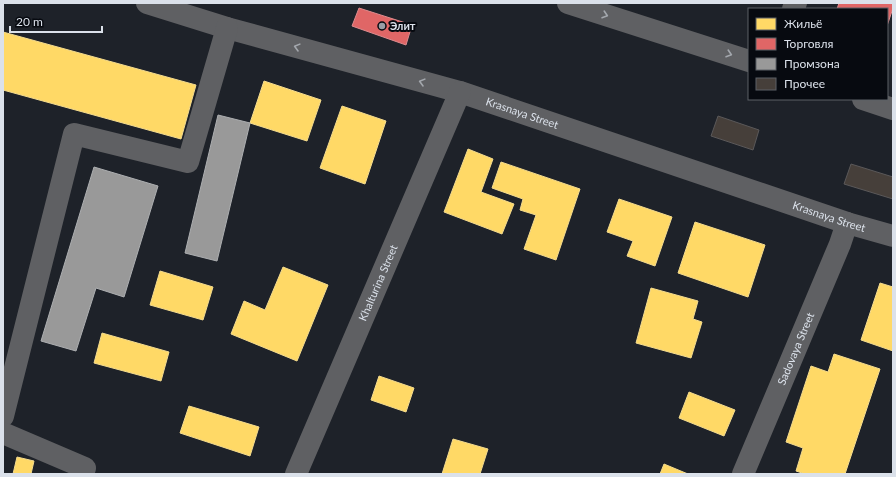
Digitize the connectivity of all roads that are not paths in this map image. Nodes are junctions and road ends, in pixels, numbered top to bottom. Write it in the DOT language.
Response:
graph roads {
  1 [pos="147,3"];
  2 [pos="568,3"];
  3 [pos="227,28"];
  4 [pos="748,61"];
  5 [pos="460,92"];
  6 [pos="866,100"];
  7 [pos="893,109"];
  8 [pos="847,223"];
  9 [pos="893,236"];
  10 [pos="3,416"];
  11 [pos="3,433"];
  12 [pos="83,474"];
  13 [pos="296,474"];
  14 [pos="743,474"];
  1 -- 3 [label="street, Krasnaya Street"];
  2 -- 4 [label="street, one-way"];
  5 -- 3 [label="street, Krasnaya Street, one-way"];
  3 -- 10 [label="street"];
  5 -- 8 [label="street, Krasnaya Street"];
  5 -- 13 [label="street, Khalturina Street"];
  6 -- 7 [label="street"];
  8 -- 9 [label="street, Krasnaya Street"];
  8 -- 14 [label="street, Sadovaya Street"];
  11 -- 12 [label="street"];
}
